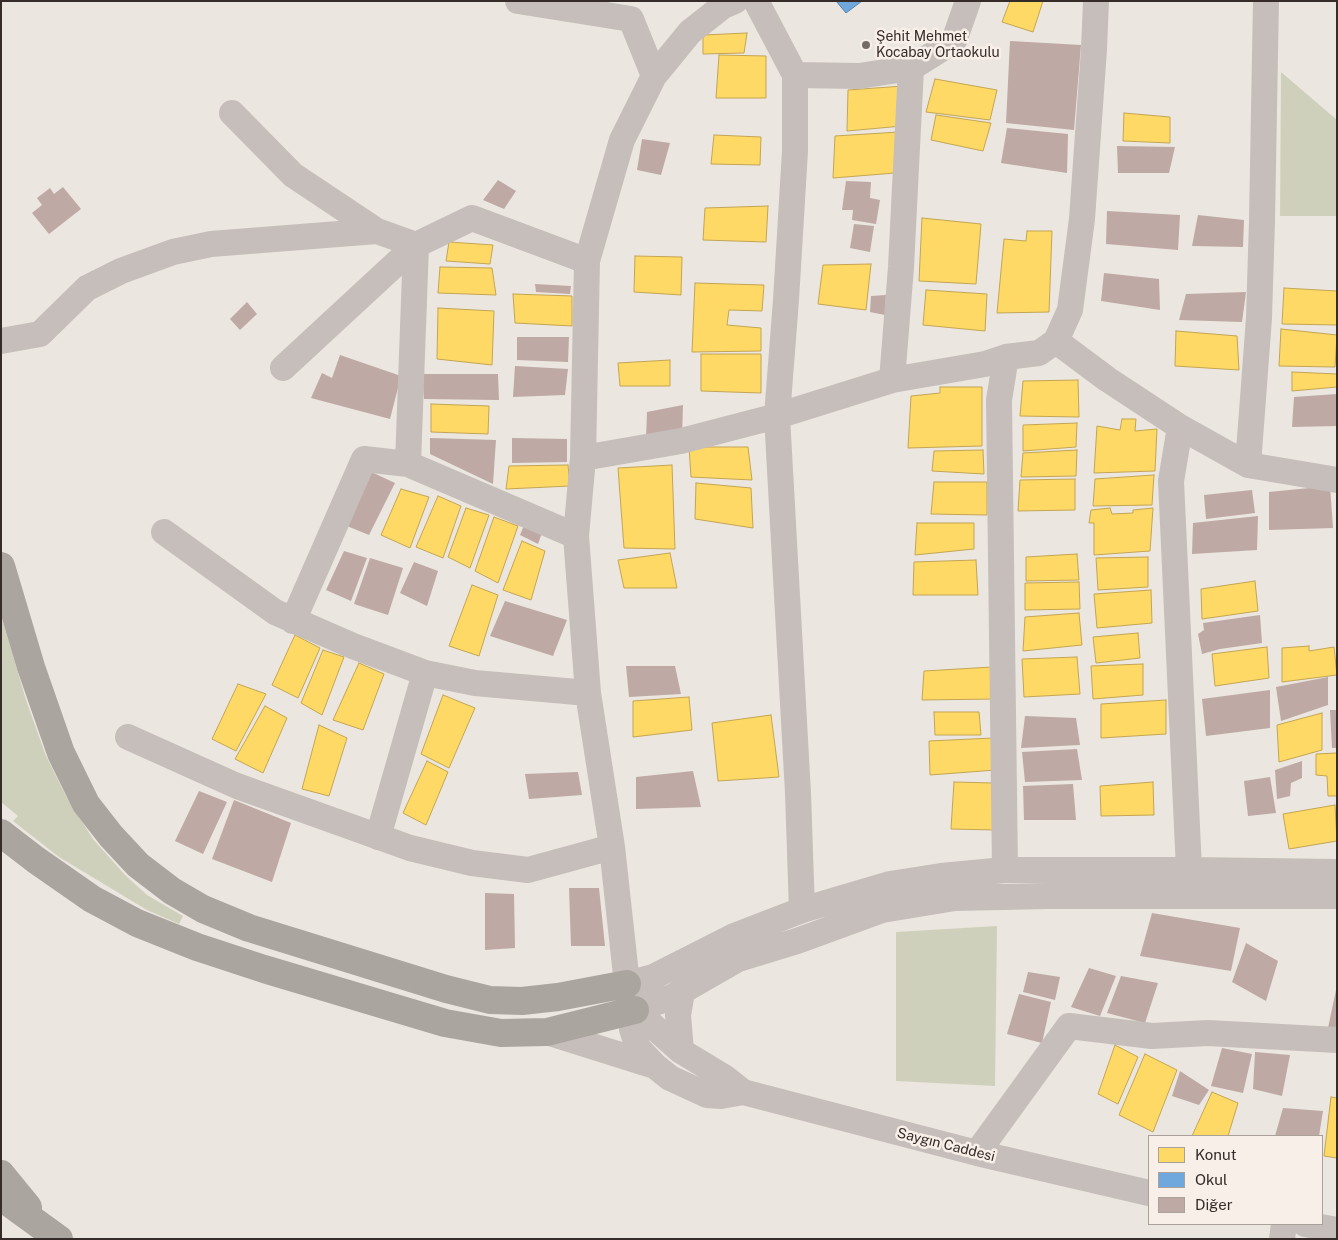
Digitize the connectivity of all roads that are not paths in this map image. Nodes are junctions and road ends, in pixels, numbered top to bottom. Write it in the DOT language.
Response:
graph roads {
  1 [pos="518,1"];
  2 [pos="735,1"];
  3 [pos="756,1"];
  4 [pos="968,1"];
  5 [pos="1096,1"];
  6 [pos="1266,1"];
  7 [pos="638,10"];
  8 [pos="911,68"];
  9 [pos="795,75"];
  10 [pos="654,76"];
  11 [pos="232,113"];
  12 [pos="377,231"];
  13 [pos="416,245"];
  14 [pos="587,260"];
  15 [pos="1,341"];
  16 [pos="1056,341"];
  17 [pos="1006,357"];
  18 [pos="283,368"];
  19 [pos="892,380"];
  20 [pos="777,416"];
  21 [pos="1180,428"];
  22 [pos="583,458"];
  23 [pos="408,464"];
  24 [pos="1248,465"];
  25 [pos="1337,480"];
  26 [pos="164,532"];
  27 [pos="576,536"];
  28 [pos="1,566"];
  29 [pos="293,621"];
  30 [pos="425,673"];
  31 [pos="588,693"];
  32 [pos="128,738"];
  33 [pos="1,833"];
  34 [pos="378,837"];
  35 [pos="612,847"];
  36 [pos="1004,870"];
  37 [pos="1189,870"];
  38 [pos="1337,872"];
  39 [pos="1337,896"];
  40 [pos="802,910"];
  41 [pos="627,984"];
  42 [pos="682,992"];
  43 [pos="635,1010"];
  44 [pos="548,1032"];
  45 [pos="1337,1040"];
  46 [pos="681,1051"];
  47 [pos="655,1066"];
  48 [pos="743,1092"];
  49 [pos="977,1154"];
  50 [pos="1,1174"];
  51 [pos="1148,1193"];
  52 [pos="1,1196"];
  53 [pos="1284,1225"];
  54 [pos="1310,1225"];
  55 [pos="1337,1230"];
  56 [pos="52,1233"];
  57 [pos="1282,1239"];
  1 -- 7 [label="street"];
  2 -- 10 [label="street"];
  3 -- 9 [label="street"];
  4 -- 8 [label="street"];
  5 -- 16 [label="street"];
  6 -- 24 [label="street"];
  7 -- 10 [label="street"];
  8 -- 9 [label="street"];
  8 -- 19 [label="street"];
  9 -- 20 [label="street"];
  10 -- 14 [label="street"];
  11 -- 12 [label="street"];
  12 -- 13 [label="street"];
  12 -- 15 [label="street"];
  13 -- 14 [label="street"];
  13 -- 18 [label="street"];
  13 -- 23 [label="street"];
  14 -- 22 [label="street"];
  16 -- 17 [label="street"];
  16 -- 21 [label="street"];
  17 -- 19 [label="street"];
  17 -- 36 [label="street"];
  19 -- 20 [label="street"];
  20 -- 22 [label="street"];
  20 -- 40 [label="street"];
  21 -- 24 [label="street"];
  21 -- 37 [label="street"];
  22 -- 27 [label="street"];
  23 -- 27 [label="street"];
  23 -- 29 [label="street"];
  24 -- 25 [label="street"];
  26 -- 29 [label="street"];
  27 -- 31 [label="street"];
  28 -- 41 [label="highway"];
  29 -- 30 [label="street"];
  30 -- 31 [label="street"];
  30 -- 34 [label="street"];
  31 -- 35 [label="street"];
  32 -- 34 [label="street"];
  33 -- 44 [label="highway"];
  34 -- 35 [label="street"];
  35 -- 41 [label="street"];
  36 -- 37 [label="street"];
  36 -- 40 [label="street"];
  37 -- 38 [label="street"];
  39 -- 42 [label="street"];
  40 -- 41 [label="street"];
  41 -- 43 [label="street"];
  42 -- 43 [label="street"];
  42 -- 46 [label="street"];
  43 -- 44 [label="highway"];
  43 -- 46 [label="street, Saygın Caddesi"];
  43 -- 47 [label="street, Saygın Caddesi"];
  44 -- 47 [label="street"];
  45 -- 49 [label="street"];
  46 -- 48 [label="street, Saygın Caddesi"];
  47 -- 48 [label="street, Saygın Caddesi"];
  48 -- 49 [label="street, Saygın Caddesi"];
  49 -- 51 [label="street, Saygın Caddesi"];
  50 -- 56 [label="highway"];
  52 -- 56 [label="highway"];
  53 -- 57 [label="street"];
  54 -- 55 [label="street"];
}
